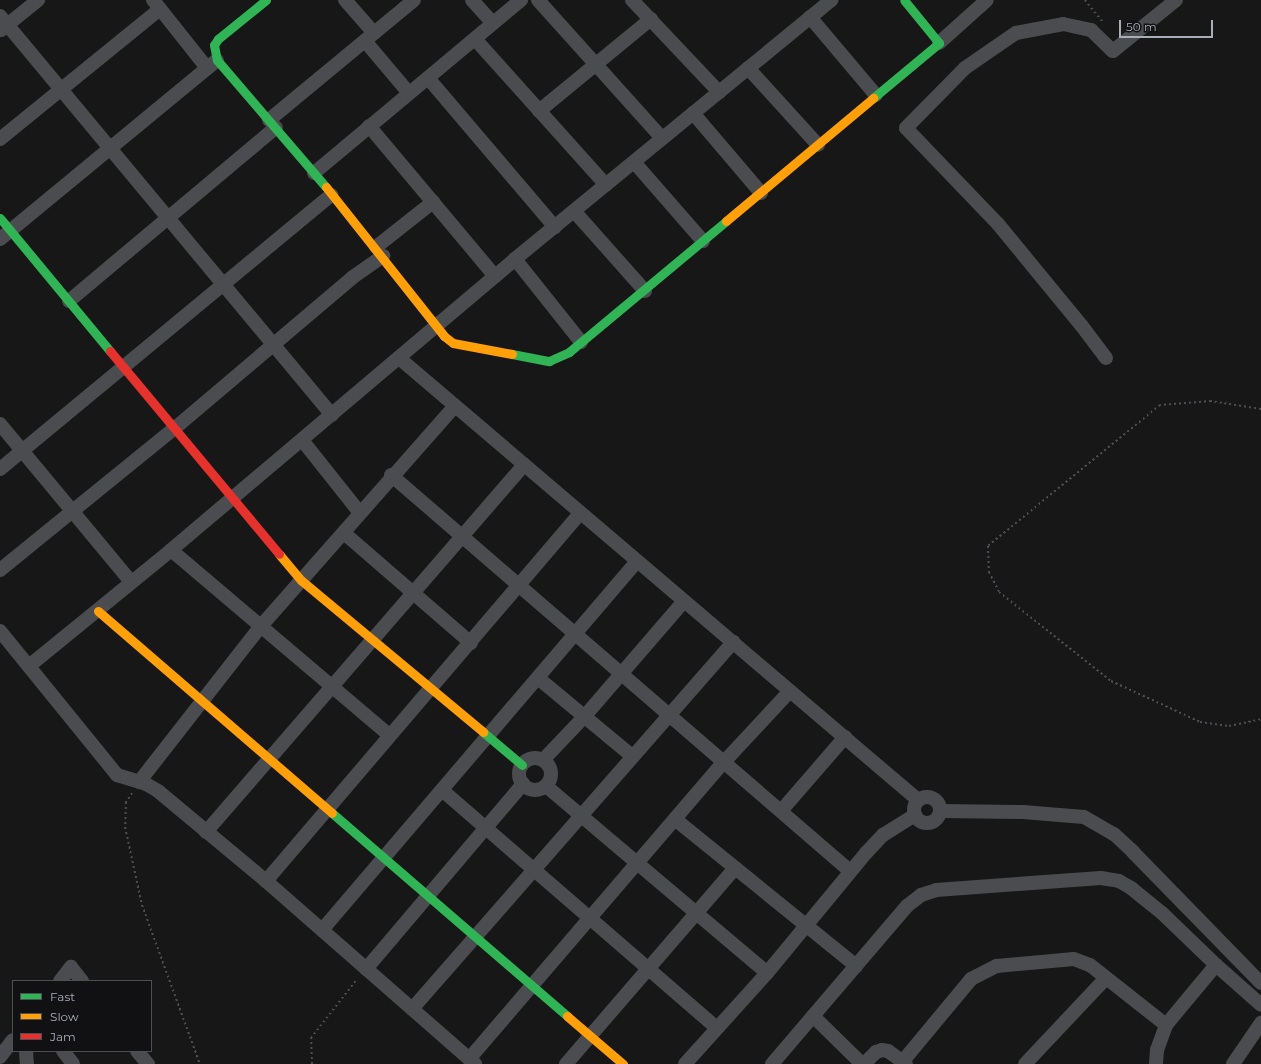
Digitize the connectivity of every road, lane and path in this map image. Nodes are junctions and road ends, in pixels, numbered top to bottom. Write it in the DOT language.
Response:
graph roads {
  1 [pos="38,0"];
  2 [pos="266,0"];
  3 [pos="345,0"];
  4 [pos="414,0"];
  5 [pos="472,0"];
  6 [pos="521,0"];
  7 [pos="538,0"];
  8 [pos="632,0"];
  9 [pos="904,0"];
  10 [pos="987,0"];
  11 [pos="1176,0"];
  12 [pos="829,1"];
  13 [pos="156,4"];
  14 [pos="810,17"];
  15 [pos="651,19"];
  16 [pos="493,23"];
  17 [pos="2,24"];
  18 [pos="369,37"];
  19 [pos="474,39"];
  20 [pos="939,43"];
  21 [pos="595,63"];
  22 [pos="212,64"];
  23 [pos="748,68"];
  24 [pos="428,78"];
  25 [pos="61,89"];
  26 [pos="719,92"];
  27 [pos="409,93"];
  28 [pos="876,95"];
  29 [pos="540,111"];
  30 [pos="693,113"];
  31 [pos="272,123"];
  32 [pos="369,126"];
  33 [pos="0,138"];
  34 [pos="662,138"];
  35 [pos="818,145"];
  36 [pos="110,148"];
  37 [pos="634,162"];
  38 [pos="314,173"];
  39 [pos="606,185"];
  40 [pos="761,193"];
  41 [pos="331,196"];
  42 [pos="433,202"];
  43 [pos="574,211"];
  44 [pos="167,217"];
  45 [pos="0,218"];
  46 [pos="555,227"];
  47 [pos="5,235"];
  48 [pos="703,241"];
  49 [pos="380,251"];
  50 [pos="515,259"];
  51 [pos="495,276"];
  52 [pos="224,284"];
  53 [pos="645,291"];
  54 [pos="69,301"];
  55 [pos="436,326"];
  56 [pos="581,342"];
  57 [pos="274,345"];
  58 [pos="399,358"];
  59 [pos="1106,358"];
  60 [pos="124,367"];
  61 [pos="455,406"];
  62 [pos="1261,409"];
  63 [pos="332,415"];
  64 [pos="0,424"];
  65 [pos="175,428"];
  66 [pos="302,440"];
  67 [pos="22,451"];
  68 [pos="524,465"];
  69 [pos="0,469"];
  70 [pos="391,475"];
  71 [pos="233,497"];
  72 [pos="72,511"];
  73 [pos="360,513"];
  74 [pos="580,513"];
  75 [pos="344,533"];
  76 [pos="463,537"];
  77 [pos="171,550"];
  78 [pos="637,561"];
  79 [pos="0,570"];
  80 [pos="302,581"];
  81 [pos="131,582"];
  82 [pos="519,586"];
  83 [pos="414,594"];
  84 [pos="684,601"];
  85 [pos="98,611"];
  86 [pos="260,626"];
  87 [pos="0,631"];
  88 [pos="576,634"];
  89 [pos="373,640"];
  90 [pos="733,642"];
  91 [pos="471,643"];
  92 [pos="29,666"];
  93 [pos="622,674"];
  94 [pos="538,678"];
  95 [pos="333,687"];
  96 [pos="431,688"];
  97 [pos="790,691"];
  98 [pos="202,702"];
  99 [pos="668,714"];
  100 [pos="584,717"];
  101 [pos="1261,719"];
  102 [pos="389,735"];
  103 [pos="488,737"];
  104 [pos="845,738"];
  105 [pos="632,756"];
  106 [pos="269,760"];
  107 [pos="543,760"];
  108 [pos="724,762"];
  109 [pos="522,765"];
  110 [pos="139,782"];
  111 [pos="523,784"];
  112 [pos="546,786"];
  113 [pos="442,790"];
  114 [pos="918,800"];
  115 [pos="326,809"];
  116 [pos="781,811"];
  117 [pos="940,811"];
  118 [pos="581,815"];
  119 [pos="915,815"];
  120 [pos="676,820"];
  121 [pos="486,827"];
  122 [pos="206,832"];
  123 [pos="382,857"];
  124 [pos="637,863"];
  125 [pos="534,868"];
  126 [pos="735,868"];
  127 [pos="850,871"];
  128 [pos="266,881"];
  129 [pos="427,895"];
  130 [pos="696,912"];
  131 [pos="591,918"];
  132 [pos="806,926"];
  133 [pos="322,930"];
  134 [pos="474,937"];
  135 [pos="1216,965"];
  136 [pos="856,966"];
  137 [pos="648,968"];
  138 [pos="366,969"];
  139 [pos="766,972"];
  140 [pos="1105,979"];
  141 [pos="61,980"];
  142 [pos="81,980"];
  143 [pos="1261,983"];
  144 [pos="532,986"];
  145 [pos="1261,1004"];
  146 [pos="412,1009"];
  147 [pos="813,1016"];
  148 [pos="1261,1022"];
  149 [pos="1166,1025"];
  150 [pos="716,1028"];
  151 [pos="590,1036"];
  152 [pos="12,1041"];
  153 [pos="26,1052"];
  154 [pos="64,1052"];
  155 [pos="138,1052"];
  156 [pos="0,1057"];
  157 [pos="1157,1057"];
  158 [pos="472,1062"];
  159 [pos="904,1062"];
  160 [pos="27,1064"];
  161 [pos="73,1064"];
  162 [pos="148,1064"];
  163 [pos="200,1064"];
  164 [pos="312,1064"];
  165 [pos="566,1064"];
  166 [pos="623,1064"];
  167 [pos="685,1064"];
  168 [pos="772,1064"];
  169 [pos="863,1064"];
  170 [pos="1025,1064"];
  171 [pos="1146,1064"];
  172 [pos="1233,1064"];
  1 -- 17 [label="street"];
  2 -- 22 [label="street"];
  3 -- 18 [label="street"];
  4 -- 18 [label="street"];
  5 -- 16 [label="street"];
  6 -- 16 [label="street"];
  7 -- 21 [label="street"];
  8 -- 15 [label="street"];
  9 -- 20 [label="street"];
  10 -- 20 [label="street"];
  11 -- 59 [label="street"];
  12 -- 14 [label="street"];
  13 -- 22 [label="street"];
  13 -- 25 [label="street"];
  14 -- 23 [label="street"];
  14 -- 28 [label="street"];
  15 -- 21 [label="street"];
  15 -- 26 [label="street"];
  16 -- 19 [label="street"];
  17 -- 25 [label="street"];
  18 -- 27 [label="street"];
  18 -- 31 [label="street"];
  19 -- 24 [label="street"];
  19 -- 29 [label="street"];
  20 -- 28 [label="street"];
  21 -- 29 [label="street"];
  21 -- 34 [label="street"];
  22 -- 31 [label="street"];
  22 -- 36 [label="street"];
  23 -- 26 [label="street"];
  23 -- 35 [label="street"];
  24 -- 27 [label="street"];
  24 -- 46 [label="street"];
  25 -- 33 [label="street"];
  25 -- 36 [label="street"];
  26 -- 30 [label="street"];
  27 -- 32 [label="street"];
  28 -- 35 [label="street"];
  29 -- 39 [label="street"];
  30 -- 34 [label="street"];
  30 -- 40 [label="street"];
  31 -- 38 [label="street"];
  31 -- 44 [label="street"];
  32 -- 38 [label="street"];
  32 -- 42 [label="street"];
  34 -- 37 [label="street"];
  35 -- 40 [label="street"];
  36 -- 44 [label="street"];
  36 -- 47 [label="street"];
  37 -- 39 [label="street"];
  37 -- 48 [label="street"];
  38 -- 41 [label="street"];
  39 -- 43 [label="street"];
  40 -- 48 [label="street"];
  41 -- 49 [label="street"];
  41 -- 52 [label="street"];
  42 -- 49 [label="street"];
  42 -- 51 [label="street"];
  43 -- 46 [label="street"];
  43 -- 53 [label="street"];
  44 -- 52 [label="street"];
  44 -- 54 [label="street"];
  45 -- 47 [label="street"];
  46 -- 50 [label="street"];
  47 -- 54 [label="street"];
  48 -- 53 [label="street"];
  49 -- 55 [label="street"];
  49 -- 57 [label="street"];
  50 -- 51 [label="street"];
  50 -- 56 [label="street"];
  51 -- 55 [label="street"];
  52 -- 57 [label="street"];
  52 -- 60 [label="street"];
  53 -- 56 [label="street"];
  54 -- 60 [label="street"];
  55 -- 56 [label="street"];
  55 -- 58 [label="street"];
  57 -- 63 [label="street"];
  57 -- 65 [label="street"];
  58 -- 61 [label="street"];
  58 -- 63 [label="street"];
  60 -- 65 [label="street"];
  60 -- 67 [label="street"];
  61 -- 68 [label="street"];
  61 -- 70 [label="street"];
  62 -- 101 [label="path"];
  63 -- 66 [label="street"];
  64 -- 67 [label="street"];
  65 -- 71 [label="street"];
  65 -- 72 [label="street"];
  66 -- 71 [label="street"];
  66 -- 73 [label="street"];
  67 -- 69 [label="street"];
  67 -- 72 [label="street"];
  68 -- 74 [label="street"];
  68 -- 76 [label="street"];
  70 -- 73 [label="street"];
  70 -- 76 [label="street"];
  71 -- 77 [label="street"];
  71 -- 80 [label="street"];
  72 -- 79 [label="street"];
  72 -- 81 [label="street"];
  73 -- 75 [label="street"];
  74 -- 78 [label="street"];
  74 -- 82 [label="street"];
  75 -- 80 [label="street"];
  75 -- 83 [label="street"];
  76 -- 82 [label="street"];
  76 -- 83 [label="street"];
  77 -- 81 [label="street"];
  77 -- 86 [label="street"];
  78 -- 84 [label="street"];
  78 -- 88 [label="street"];
  80 -- 86 [label="street"];
  80 -- 89 [label="street"];
  81 -- 85 [label="street"];
  82 -- 88 [label="street"];
  82 -- 91 [label="street"];
  83 -- 89 [label="street"];
  83 -- 91 [label="street"];
  84 -- 90 [label="street"];
  84 -- 93 [label="street"];
  85 -- 92 [label="street"];
  85 -- 98 [label="street"];
  86 -- 95 [label="street"];
  86 -- 98 [label="street"];
  87 -- 92 [label="street"];
  88 -- 93 [label="street"];
  88 -- 94 [label="street"];
  89 -- 95 [label="street"];
  89 -- 96 [label="street"];
  90 -- 97 [label="street"];
  90 -- 99 [label="street"];
  91 -- 96 [label="street"];
  92 -- 110 [label="street"];
  93 -- 99 [label="street"];
  93 -- 100 [label="street"];
  94 -- 100 [label="street"];
  94 -- 103 [label="street"];
  95 -- 102 [label="street"];
  95 -- 106 [label="street"];
  96 -- 102 [label="street"];
  96 -- 103 [label="street"];
  97 -- 104 [label="street"];
  97 -- 108 [label="street"];
  98 -- 106 [label="street"];
  98 -- 110 [label="street"];
  99 -- 105 [label="street"];
  99 -- 108 [label="street"];
  100 -- 105 [label="street"];
  100 -- 107 [label="street"];
  102 -- 115 [label="street"];
  103 -- 109 [label="street"];
  103 -- 113 [label="street"];
  104 -- 114 [label="street"];
  104 -- 116 [label="street"];
  105 -- 118 [label="street"];
  106 -- 115 [label="street"];
  106 -- 122 [label="street"];
  107 -- 109 [label="street"];
  107 -- 112 [label="street"];
  108 -- 116 [label="street"];
  108 -- 120 [label="street"];
  109 -- 111 [label="street"];
  110 -- 122 [label="street"];
  110 -- 163 [label="path"];
  111 -- 112 [label="street"];
  111 -- 121 [label="street"];
  112 -- 118 [label="street"];
  113 -- 121 [label="street"];
  113 -- 123 [label="street"];
  114 -- 117 [label="street"];
  114 -- 119 [label="street"];
  115 -- 123 [label="street"];
  115 -- 128 [label="street"];
  116 -- 127 [label="street"];
  117 -- 119 [label="street"];
  117 -- 143 [label="street"];
  118 -- 124 [label="street"];
  118 -- 125 [label="street"];
  119 -- 127 [label="street"];
  120 -- 124 [label="street"];
  120 -- 126 [label="street"];
  121 -- 125 [label="street"];
  121 -- 129 [label="street"];
  122 -- 128 [label="street"];
  123 -- 129 [label="street"];
  123 -- 133 [label="street"];
  124 -- 130 [label="street"];
  124 -- 131 [label="street"];
  125 -- 131 [label="street"];
  125 -- 134 [label="street"];
  126 -- 130 [label="street"];
  126 -- 132 [label="street"];
  127 -- 132 [label="street"];
  128 -- 133 [label="street"];
  129 -- 134 [label="street"];
  129 -- 138 [label="street"];
  130 -- 137 [label="street"];
  130 -- 139 [label="street"];
  131 -- 137 [label="street"];
  131 -- 144 [label="street"];
  132 -- 136 [label="street"];
  132 -- 139 [label="street"];
  133 -- 138 [label="street"];
  134 -- 144 [label="street"];
  134 -- 146 [label="street"];
  135 -- 136 [label="street"];
  135 -- 145 [label="street"];
  135 -- 149 [label="street"];
  136 -- 147 [label="street"];
  137 -- 150 [label="street"];
  137 -- 151 [label="street"];
  138 -- 146 [label="street"];
  138 -- 164 [label="path"];
  139 -- 150 [label="street"];
  140 -- 149 [label="street"];
  140 -- 159 [label="street"];
  140 -- 170 [label="street"];
  141 -- 142 [label="street"];
  144 -- 151 [label="street"];
  144 -- 158 [label="street"];
  146 -- 158 [label="street"];
  147 -- 168 [label="street"];
  147 -- 169 [label="street"];
  148 -- 172 [label="street"];
  149 -- 157 [label="street"];
  150 -- 167 [label="street"];
  151 -- 165 [label="street"];
  151 -- 166 [label="street"];
  152 -- 156 [label="street"];
  153 -- 160 [label="street"];
  154 -- 161 [label="street"];
  155 -- 162 [label="street"];
  157 -- 171 [label="street"];
  159 -- 169 [label="street"];
}
